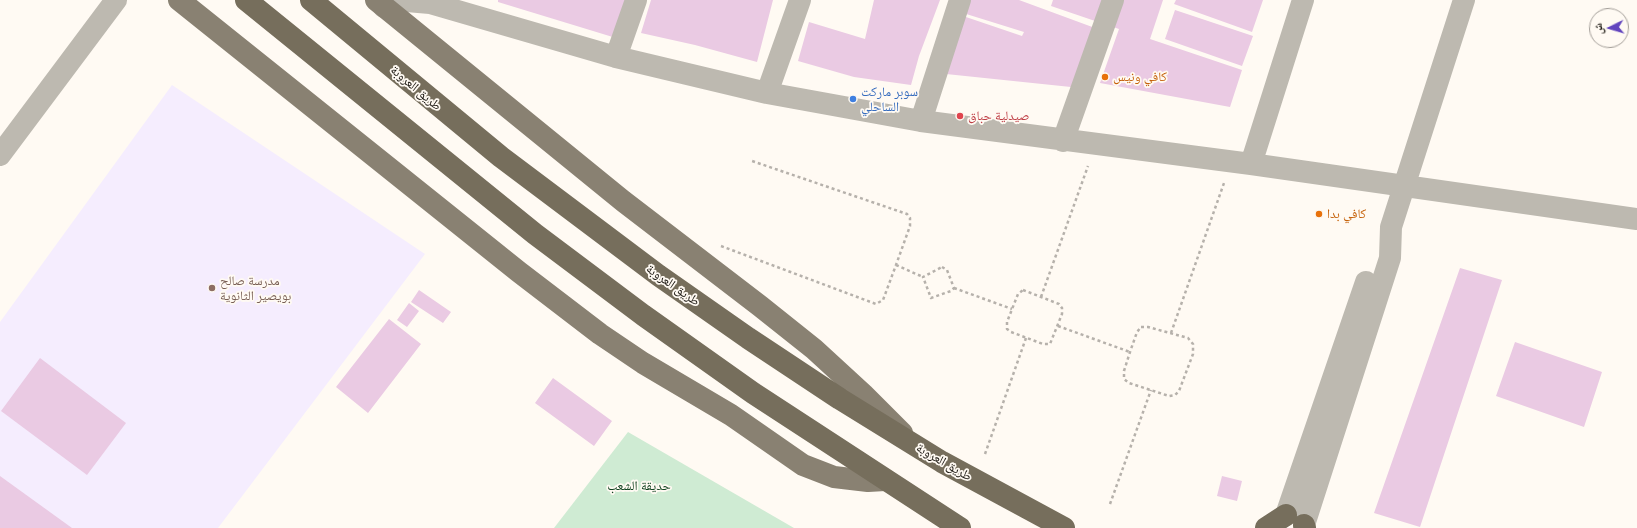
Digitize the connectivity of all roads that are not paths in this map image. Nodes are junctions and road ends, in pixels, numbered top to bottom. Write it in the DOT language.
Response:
graph roads {
  1 [pos="116,0"];
  2 [pos="179,0"];
  3 [pos="246,0"];
  4 [pos="311,0"];
  5 [pos="636,0"];
  6 [pos="800,0"];
  7 [pos="960,0"];
  8 [pos="1114,0"];
  9 [pos="1303,0"];
  10 [pos="1464,0"];
  11 [pos="380,3"];
  12 [pos="473,8"];
  13 [pos="616,57"];
  14 [pos="767,93"];
  15 [pos="921,121"];
  16 [pos="1063,141"];
  17 [pos="0,155"];
  18 [pos="1241,163"];
  19 [pos="1404,186"];
  20 [pos="1637,219"];
  21 [pos="909,441"];
  22 [pos="884,480"];
  23 [pos="1298,523"];
  24 [pos="960,528"];
  25 [pos="1064,528"];
  26 [pos="1266,528"];
  1 -- 17 [label="street"];
  2 -- 22 [label="main road"];
  3 -- 22 [label="highway"];
  4 -- 21 [label="highway, طريق العروبة"];
  5 -- 13 [label="street"];
  6 -- 14 [label="street"];
  7 -- 15 [label="street"];
  8 -- 16 [label="street"];
  9 -- 18 [label="street"];
  10 -- 19 [label="street"];
  11 -- 12 [label="street"];
  11 -- 21 [label="main road"];
  12 -- 13 [label="street"];
  13 -- 14 [label="street"];
  14 -- 15 [label="street"];
  15 -- 16 [label="street"];
  16 -- 18 [label="street"];
  18 -- 19 [label="street"];
  19 -- 20 [label="street"];
  19 -- 23 [label="street"];
  21 -- 25 [label="highway, طريق العروبة"];
  22 -- 24 [label="highway"];
  23 -- 26 [label="highway"];
}
